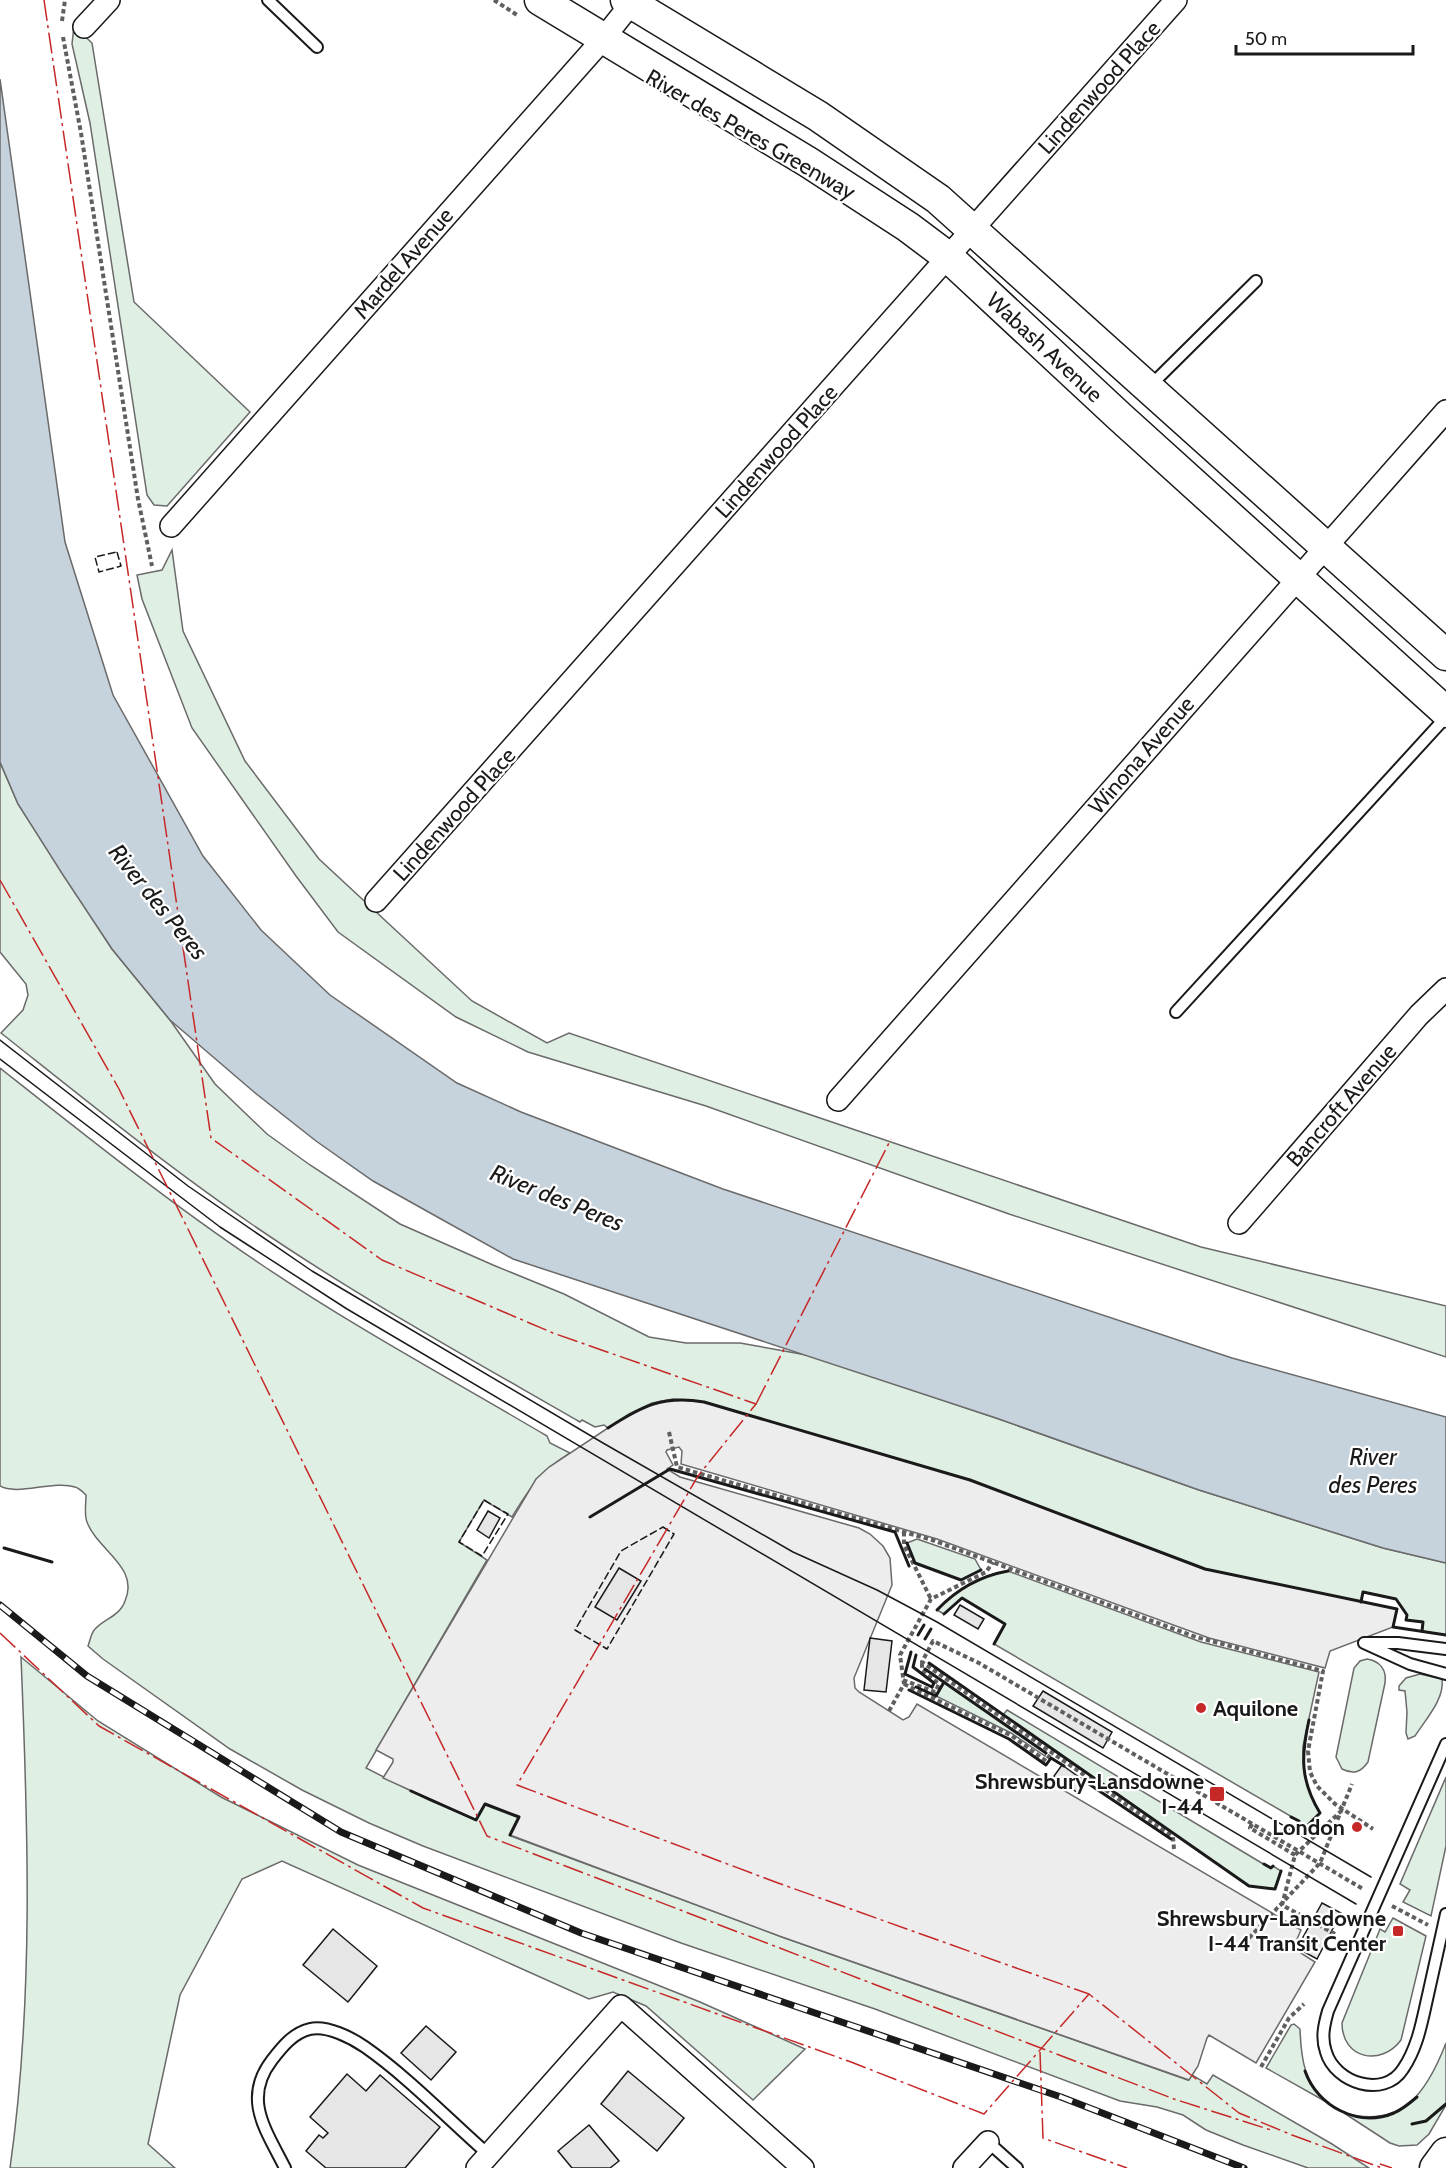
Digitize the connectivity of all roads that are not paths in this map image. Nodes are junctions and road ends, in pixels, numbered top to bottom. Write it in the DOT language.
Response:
graph roads {
  1 [pos="109,0"];
  2 [pos="268,0"];
  3 [pos="1176,0"];
  4 [pos="630,1"];
  5 [pos="530,9"];
  6 [pos="84,27"];
  7 [pos="603,39"];
  8 [pos="317,47"];
  9 [pos="972,230"];
  10 [pos="948,257"];
  11 [pos="1256,281"];
  12 [pos="1149,387"];
  13 [pos="1446,411"];
  14 [pos="171,526"];
  15 [pos="1327,547"];
  16 [pos="1298,579"];
  17 [pos="1446,655"];
  18 [pos="1446,712"];
  19 [pos="1446,717"];
  20 [pos="376,901"];
  21 [pos="1446,989"];
  22 [pos="1176,1012"];
  23 [pos="838,1100"];
  24 [pos="1239,1222"];
  25 [pos="1446,1649"];
  26 [pos="1446,1674"];
  27 [pos="1446,1744"];
  28 [pos="1446,1914"];
  29 [pos="988,2142"];
  30 [pos="1446,2153"];
  31 [pos="483,2161"];
  32 [pos="285,2168"];
  33 [pos="803,2168"];
  34 [pos="964,2168"];
  35 [pos="1017,2168"];
  36 [pos="1435,2168"];
  1 -- 6 [label="street"];
  2 -- 8 [label="lane"];
  3 -- 9 [label="street, Lindenwood Place"];
  4 -- 7 [label="street, Mardel Avenue"];
  4 -- 9 [label="main road, Wabash Avenue"];
  5 -- 7 [label="main road, Wabash Avenue"];
  7 -- 10 [label="main road, Wabash Avenue"];
  7 -- 14 [label="street, Mardel Avenue"];
  9 -- 10 [label="street, Lindenwood Place"];
  9 -- 12 [label="main road, Wabash Avenue"];
  10 -- 16 [label="main road, Wabash Avenue"];
  10 -- 20 [label="street, Lindenwood Place"];
  11 -- 12 [label="lane"];
  12 -- 15 [label="main road, Wabash Avenue"];
  13 -- 15 [label="street, Winona Avenue"];
  15 -- 16 [label="street, Winona Avenue"];
  15 -- 17 [label="main road, Wabash Avenue"];
  16 -- 18 [label="main road, Wabash Avenue"];
  16 -- 23 [label="street, Winona Avenue"];
  19 -- 22 [label="lane"];
  21 -- 24 [label="street, Bancroft Avenue"];
  25 -- 26 [label="lane"];
  27 -- 28 [label="lane"];
  29 -- 34 [label="street"];
  29 -- 35 [label="lane"];
  30 -- 36 [label="main road"];
  31 -- 32 [label="lane"];
  31 -- 33 [label="street"];
}
